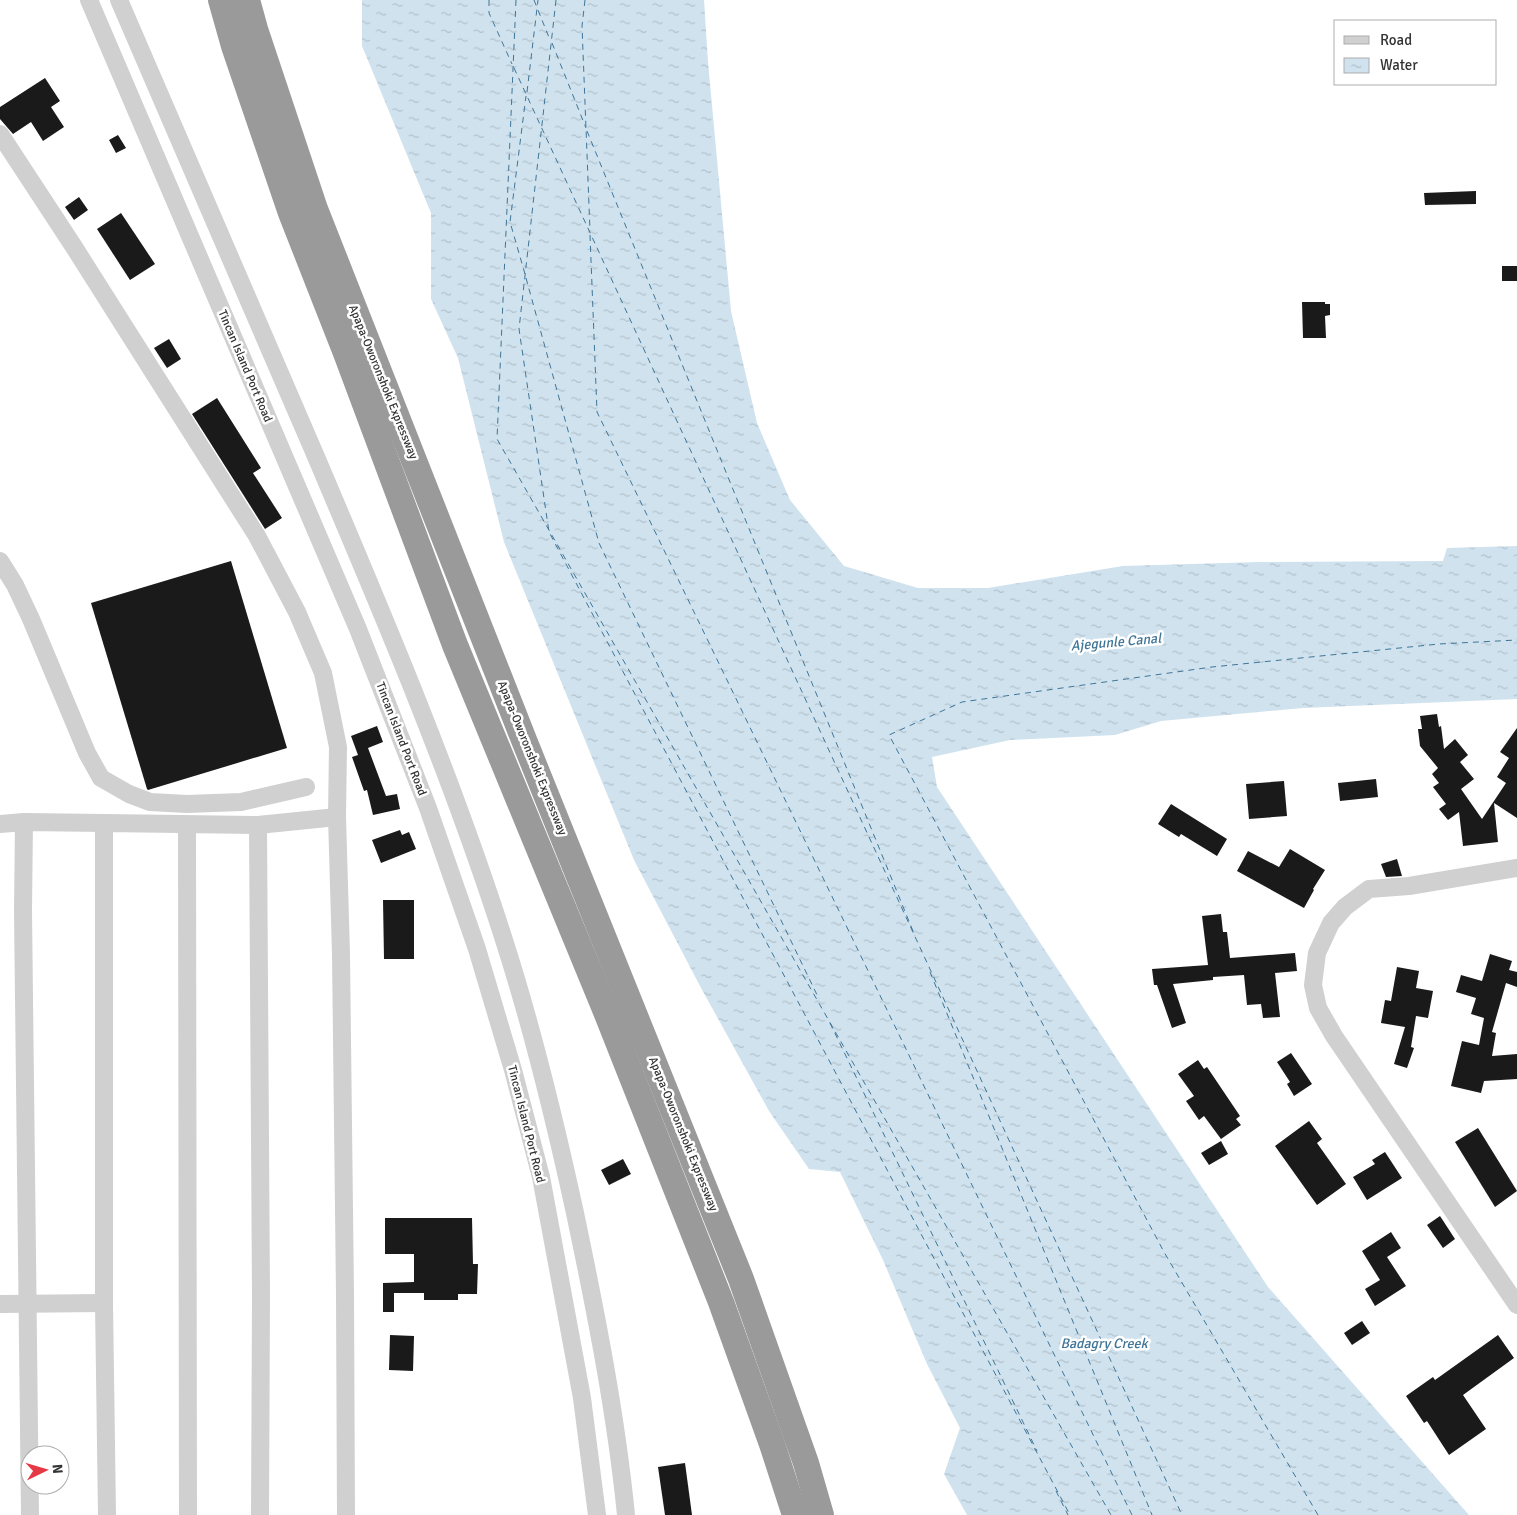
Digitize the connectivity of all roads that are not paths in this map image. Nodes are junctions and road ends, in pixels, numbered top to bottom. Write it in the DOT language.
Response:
graph roads {
  1 [pos="89,0"];
  2 [pos="119,0"];
  3 [pos="221,0"];
  4 [pos="246,0"];
  5 [pos="0,134"];
  6 [pos="0,561"];
  7 [pos="306,786"];
  8 [pos="337,817"];
  9 [pos="24,822"];
  10 [pos="104,823"];
  11 [pos="0,824"];
  12 [pos="187,825"];
  13 [pos="258,826"];
  14 [pos="1517,868"];
  15 [pos="104,1303"];
  16 [pos="0,1304"];
  17 [pos="28,1304"];
  18 [pos="1517,1305"];
  19 [pos="30,1515"];
  20 [pos="107,1515"];
  21 [pos="188,1515"];
  22 [pos="260,1515"];
  23 [pos="346,1515"];
  24 [pos="597,1515"];
  25 [pos="626,1515"];
  26 [pos="795,1515"];
  27 [pos="822,1515"];
  1 -- 24 [label="street, Tincan Island Port Road"];
  2 -- 25 [label="street"];
  3 -- 26 [label="highway, Apapa-Oworonshoki Expressway"];
  4 -- 27 [label="highway, Apapa-Oworonshoki Expressway"];
  5 -- 8 [label="street"];
  6 -- 7 [label="street"];
  8 -- 13 [label="street"];
  8 -- 23 [label="street"];
  9 -- 10 [label="street"];
  9 -- 11 [label="street"];
  9 -- 17 [label="street"];
  10 -- 12 [label="street"];
  10 -- 15 [label="street"];
  12 -- 13 [label="street"];
  12 -- 21 [label="street"];
  13 -- 22 [label="street"];
  14 -- 18 [label="street"];
  15 -- 17 [label="street"];
  15 -- 20 [label="street"];
  16 -- 17 [label="street"];
  17 -- 19 [label="street"];
}
